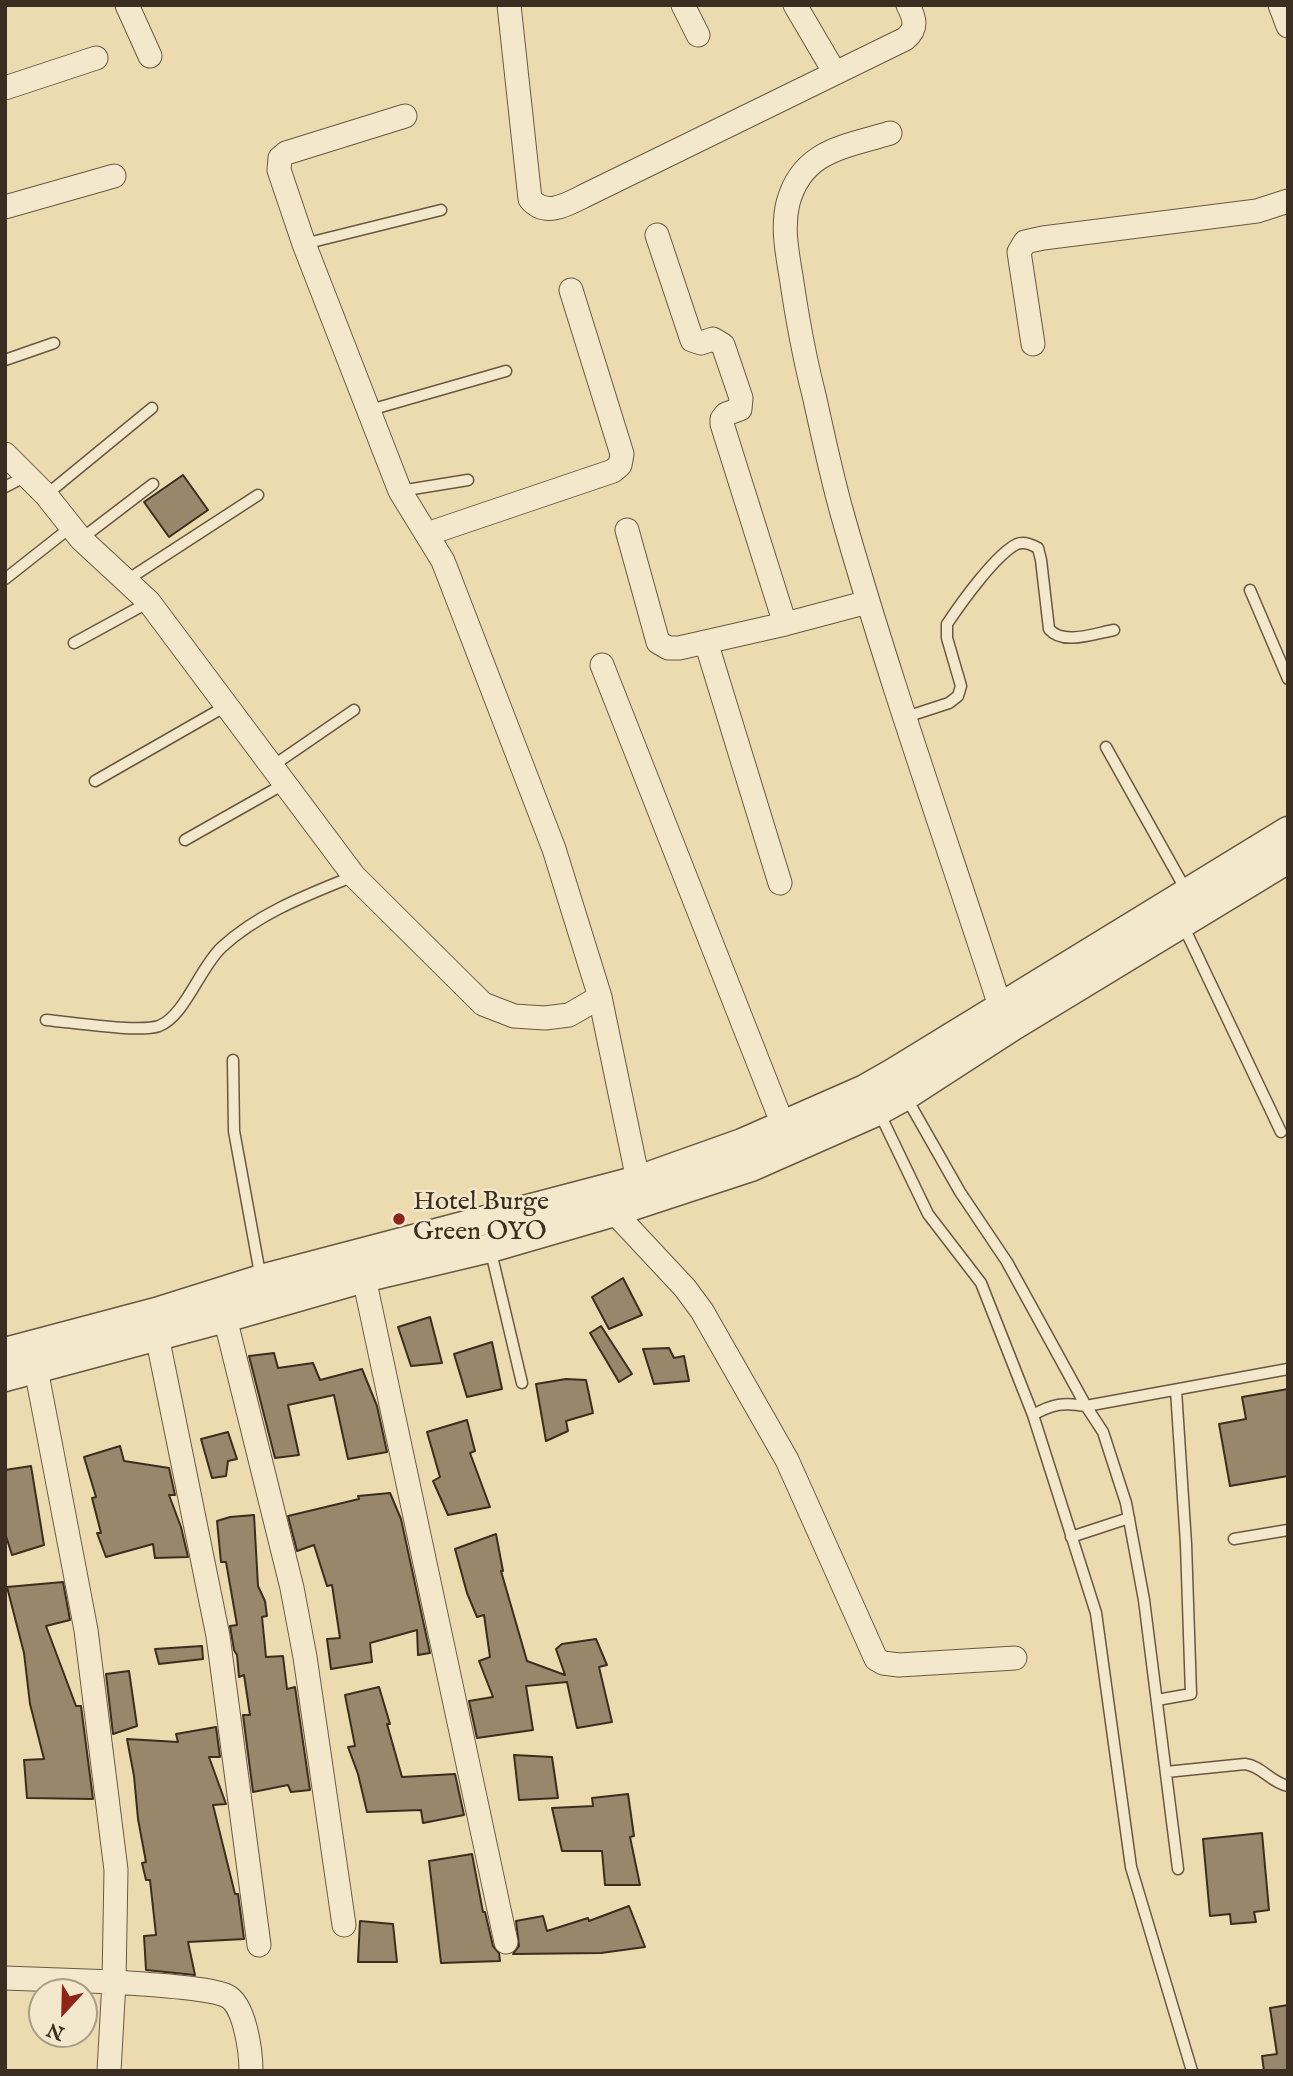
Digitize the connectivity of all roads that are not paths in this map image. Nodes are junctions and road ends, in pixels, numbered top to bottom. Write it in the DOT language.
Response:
graph roads {
  1 [pos="127,5"];
  2 [pos="509,5"];
  3 [pos="683,5"];
  4 [pos="795,5"];
  5 [pos="908,5"];
  6 [pos="1280,5"];
  7 [pos="1288,26"];
  8 [pos="698,35"];
  9 [pos="150,56"];
  10 [pos="96,58"];
  11 [pos="835,73"];
  12 [pos="5,88"];
  13 [pos="405,116"];
  14 [pos="890,133"];
  15 [pos="114,176"];
  16 [pos="1288,201"];
  17 [pos="5,207"];
  18 [pos="441,210"];
  19 [pos="657,234"];
  20 [pos="304,244"];
  21 [pos="571,290"];
  22 [pos="54,343"];
  23 [pos="1033,344"];
  24 [pos="5,360"];
  25 [pos="506,371"];
  26 [pos="152,408"];
  27 [pos="370,410"];
  28 [pos="5,454"];
  29 [pos="26,476"];
  30 [pos="468,480"];
  31 [pos="153,484"];
  32 [pos="5,487"];
  33 [pos="400,491"];
  34 [pos="46,495"];
  35 [pos="258,495"];
  36 [pos="627,530"];
  37 [pos="76,533"];
  38 [pos="428,534"];
  39 [pos="5,579"];
  40 [pos="127,580"];
  41 [pos="1250,590"];
  42 [pos="149,602"];
  43 [pos="868,602"];
  44 [pos="785,624"];
  45 [pos="1114,630"];
  46 [pos="706,642"];
  47 [pos="75,643"];
  48 [pos="602,665"];
  49 [pos="1288,679"];
  50 [pos="226,706"];
  51 [pos="354,710"];
  52 [pos="906,717"];
  53 [pos="1106,747"];
  54 [pos="277,775"];
  55 [pos="95,781"];
  56 [pos="1288,831"];
  57 [pos="185,840"];
  58 [pos="1288,859"];
  59 [pos="354,876"];
  60 [pos="780,883"];
  61 [pos="1187,892"];
  62 [pos="1182,923"];
  63 [pos="600,997"];
  64 [pos="1000,1006"];
  65 [pos="46,1020"];
  66 [pos="233,1060"];
  67 [pos="899,1085"];
  68 [pos="872,1100"];
  69 [pos="783,1125"];
  70 [pos="1282,1132"];
  71 [pos="638,1180"];
  72 [pos="614,1212"];
  73 [pos="491,1248"];
  74 [pos="364,1278"];
  75 [pos="261,1279"];
  76 [pos="225,1318"];
  77 [pos="157,1336"];
  78 [pos="5,1352"];
  79 [pos="36,1369"];
  80 [pos="1288,1369"];
  81 [pos="5,1377"];
  82 [pos="522,1383"];
  83 [pos="1176,1390"];
  84 [pos="1086,1406"];
  85 [pos="1033,1415"];
  86 [pos="1129,1518"];
  87 [pos="1288,1530"];
  88 [pos="1071,1537"];
  89 [pos="1234,1539"];
  90 [pos="1015,1658"];
  91 [pos="1157,1700"];
  92 [pos="1166,1772"];
  93 [pos="1288,1786"];
  94 [pos="1178,1869"];
  95 [pos="344,1925"];
  96 [pos="506,1942"];
  97 [pos="260,1945"];
  98 [pos="5,1978"];
  99 [pos="114,1982"];
  100 [pos="109,2071"];
  101 [pos="251,2071"];
  102 [pos="1192,2071"];
  1 -- 9 [label="street"];
  2 -- 11 [label="street"];
  3 -- 8 [label="street"];
  4 -- 11 [label="street"];
  5 -- 11 [label="street"];
  6 -- 7 [label="street"];
  10 -- 12 [label="street"];
  13 -- 20 [label="street"];
  14 -- 43 [label="street"];
  15 -- 17 [label="street"];
  16 -- 23 [label="street"];
  18 -- 20 [label="lane"];
  19 -- 44 [label="street"];
  20 -- 27 [label="street"];
  21 -- 38 [label="street"];
  22 -- 24 [label="lane"];
  25 -- 27 [label="lane"];
  26 -- 34 [label="lane"];
  27 -- 33 [label="street"];
  28 -- 29 [label="street"];
  29 -- 32 [label="lane"];
  29 -- 34 [label="street"];
  30 -- 33 [label="lane"];
  31 -- 37 [label="lane"];
  33 -- 38 [label="street"];
  34 -- 37 [label="street"];
  35 -- 40 [label="lane"];
  36 -- 46 [label="street"];
  37 -- 39 [label="lane"];
  37 -- 40 [label="street"];
  38 -- 63 [label="street"];
  40 -- 42 [label="street"];
  41 -- 49 [label="lane"];
  42 -- 47 [label="lane"];
  42 -- 50 [label="street"];
  43 -- 44 [label="street"];
  43 -- 52 [label="street"];
  44 -- 46 [label="street"];
  45 -- 52 [label="lane"];
  46 -- 60 [label="street"];
  48 -- 69 [label="street"];
  50 -- 54 [label="street"];
  50 -- 55 [label="lane"];
  51 -- 54 [label="lane"];
  52 -- 64 [label="street"];
  53 -- 61 [label="lane"];
  54 -- 57 [label="lane"];
  54 -- 59 [label="street"];
  56 -- 61 [label="street"];
  58 -- 62 [label="street"];
  59 -- 63 [label="street"];
  59 -- 65 [label="lane"];
  61 -- 64 [label="street"];
  62 -- 67 [label="street"];
  62 -- 70 [label="lane"];
  63 -- 71 [label="street"];
  64 -- 67 [label="street"];
  66 -- 75 [label="lane"];
  67 -- 68 [label="street"];
  67 -- 84 [label="lane"];
  68 -- 69 [label="street"];
  68 -- 72 [label="street"];
  68 -- 85 [label="lane"];
  69 -- 71 [label="street"];
  71 -- 75 [label="street"];
  72 -- 73 [label="street"];
  72 -- 90 [label="street"];
  73 -- 74 [label="street"];
  73 -- 82 [label="lane"];
  74 -- 76 [label="street"];
  74 -- 96 [label="street"];
  75 -- 78 [label="street"];
  76 -- 77 [label="street"];
  76 -- 95 [label="street"];
  77 -- 79 [label="street"];
  77 -- 97 [label="street"];
  79 -- 81 [label="street"];
  79 -- 99 [label="street"];
  80 -- 83 [label="lane"];
  83 -- 84 [label="lane"];
  83 -- 91 [label="lane"];
  84 -- 85 [label="lane"];
  84 -- 86 [label="lane"];
  85 -- 88 [label="lane"];
  86 -- 88 [label="lane"];
  86 -- 91 [label="lane"];
  87 -- 89 [label="lane"];
  88 -- 102 [label="lane"];
  91 -- 92 [label="lane"];
  92 -- 93 [label="lane"];
  92 -- 94 [label="lane"];
  98 -- 99 [label="street"];
  99 -- 100 [label="street"];
  99 -- 101 [label="street"];
}
